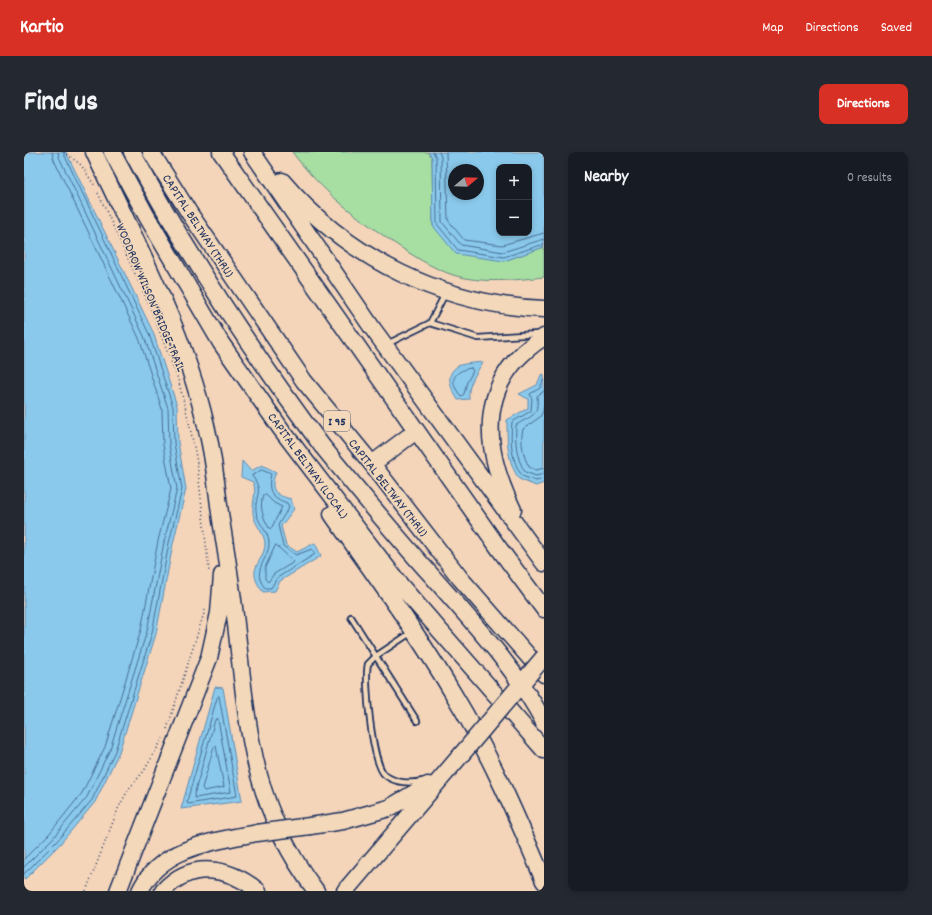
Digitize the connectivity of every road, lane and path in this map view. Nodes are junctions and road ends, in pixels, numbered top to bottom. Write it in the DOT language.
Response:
graph roads {
  1 [pos="64,152"];
  2 [pos="94,152"];
  3 [pos="112,152"];
  4 [pos="132,152"];
  5 [pos="151,152"];
  6 [pos="221,152"];
  7 [pos="252,152"];
  8 [pos="257,152"];
  9 [pos="446,292"];
  10 [pos="544,309"];
  11 [pos="430,323"];
  12 [pos="544,334"];
  13 [pos="544,337"];
  14 [pos="221,343"];
  15 [pos="385,345"];
  16 [pos="416,431"];
  17 [pos="372,464"];
  18 [pos="221,516"];
  19 [pos="543,562"];
  20 [pos="209,576"];
  21 [pos="206,606"];
  22 [pos="544,609"];
  23 [pos="350,617"];
  24 [pos="414,631"];
  25 [pos="376,656"];
  26 [pos="544,657"];
  27 [pos="544,674"];
  28 [pos="417,721"];
  29 [pos="544,722"];
  30 [pos="544,750"];
  31 [pos="435,778"];
  32 [pos="132,857"];
  33 [pos="544,880"];
  34 [pos="349,887"];
  35 [pos="86,891"];
  36 [pos="118,891"];
  37 [pos="123,891"];
  38 [pos="140,891"];
  39 [pos="163,891"];
  40 [pos="258,891"];
  41 [pos="316,891"];
  1 -- 20 [label="path, WOODROW WILSON BRIDGE TRAIL"];
  2 -- 18 [label="highway"];
  3 -- 14 [label="highway, CAPITAL BELTWAY (LOCAL)"];
  4 -- 29 [label="highway, bridge"];
  5 -- 17 [label="highway, CAPITAL BELTWAY (THRU) / I 95"];
  6 -- 16 [label="highway"];
  7 -- 15 [label="highway"];
  8 -- 9 [label="highway"];
  9 -- 10 [label="highway"];
  9 -- 11 [label="lane"];
  11 -- 12 [label="lane"];
  11 -- 15 [label="lane"];
  13 -- 19 [label="highway"];
  14 -- 24 [label="highway"];
  14 -- 30 [label="highway, CAPITAL BELTWAY (LOCAL)"];
  15 -- 19 [label="highway"];
  16 -- 17 [label="highway"];
  16 -- 22 [label="highway"];
  17 -- 27 [label="highway, CAPITAL BELTWAY (THRU) / I 95"];
  18 -- 32 [label="highway"];
  18 -- 41 [label="highway"];
  21 -- 35 [label="path"];
  23 -- 25 [label="lane"];
  24 -- 25 [label="lane"];
  24 -- 33 [label="highway"];
  25 -- 28 [label="lane"];
  25 -- 31 [label="lane"];
  26 -- 31 [label="highway, bridge"];
  31 -- 34 [label="highway"];
  31 -- 38 [label="highway, bridge"];
  32 -- 36 [label="highway"];
  32 -- 37 [label="highway"];
  39 -- 40 [label="highway"];
}
